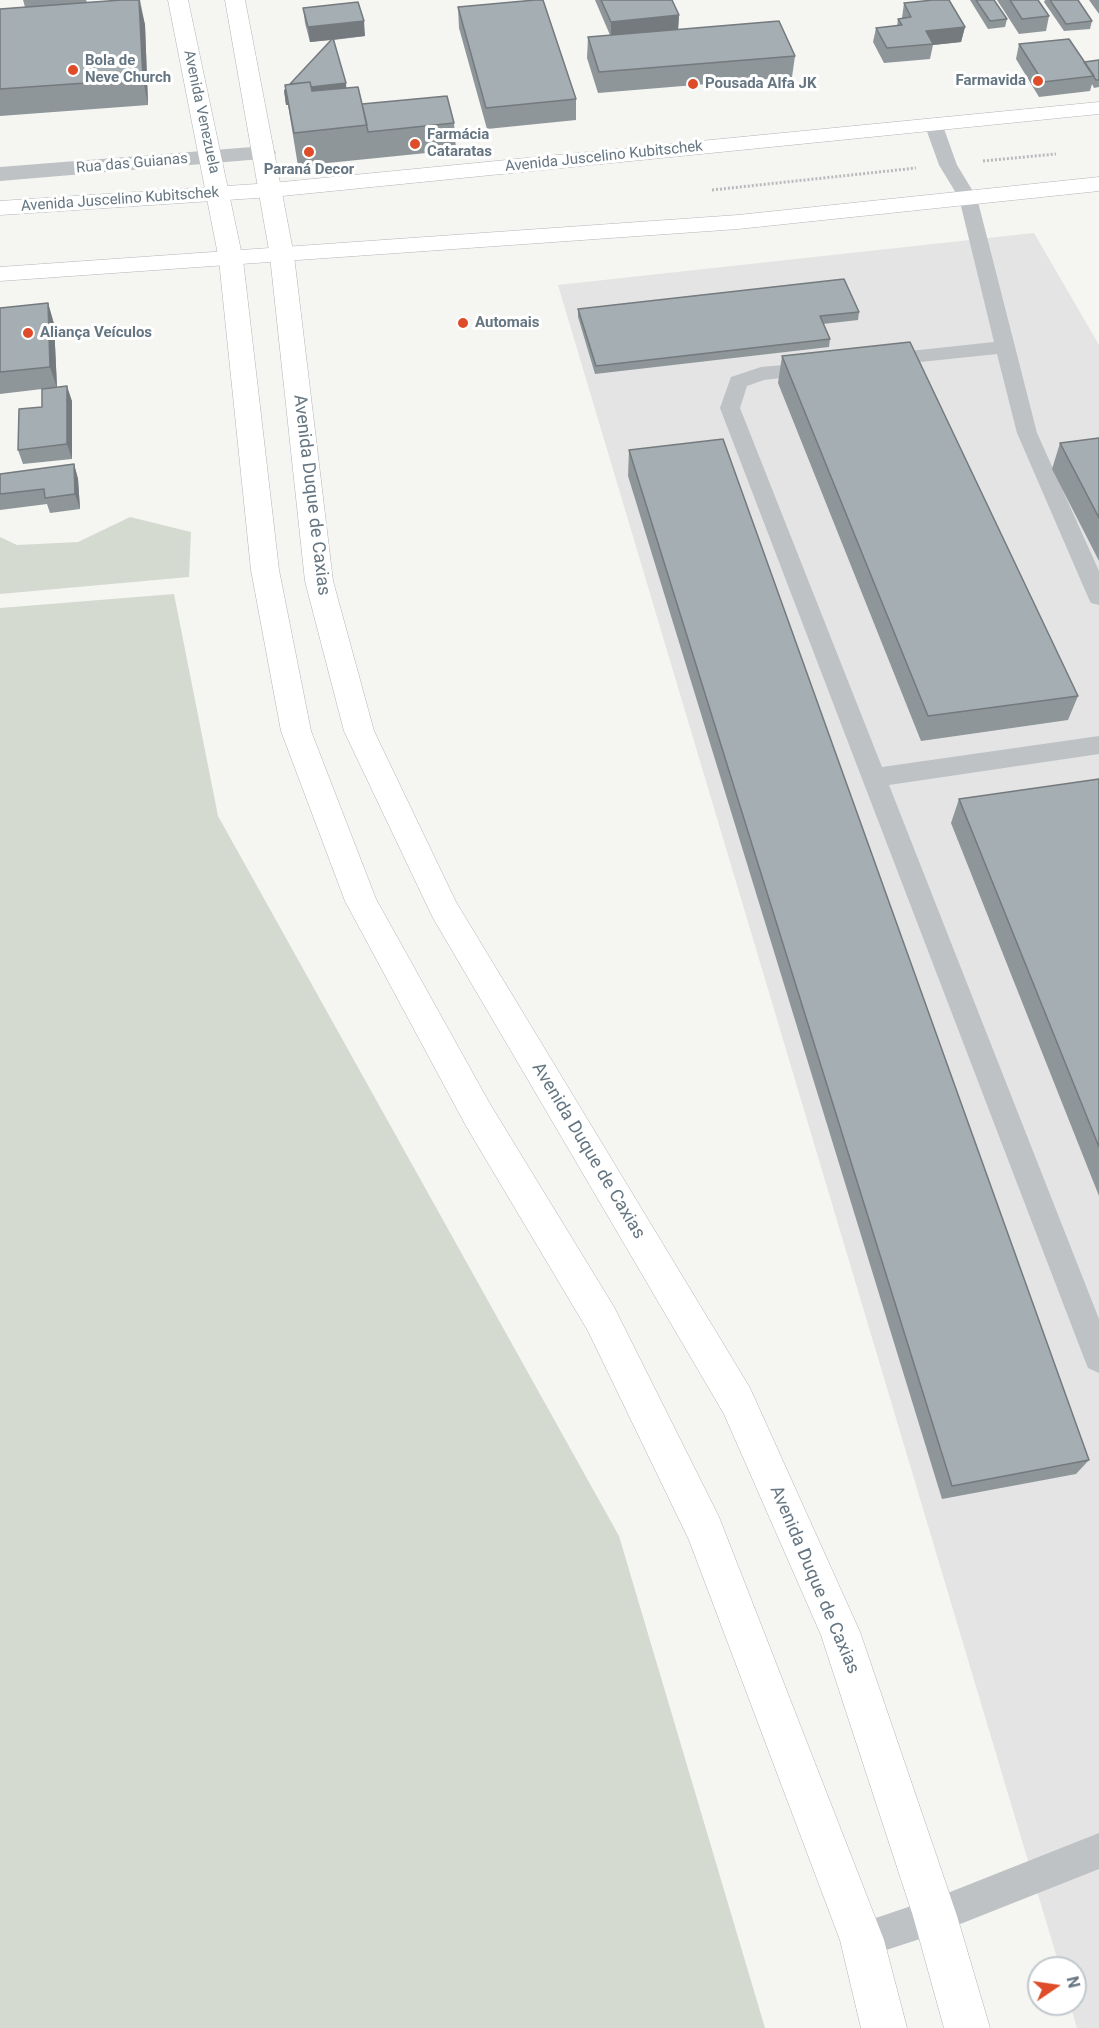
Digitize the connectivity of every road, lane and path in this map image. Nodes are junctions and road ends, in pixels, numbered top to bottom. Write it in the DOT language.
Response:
graph roads {
  1 [pos="178,0"];
  2 [pos="235,0"];
  3 [pos="1099,108"];
  4 [pos="934,126"];
  5 [pos="265,153"];
  6 [pos="211,158"];
  7 [pos="0,174"];
  8 [pos="1099,184"];
  9 [pos="272,190"];
  10 [pos="217,193"];
  11 [pos="968,198"];
  12 [pos="0,208"];
  13 [pos="282,256"];
  14 [pos="231,260"];
  15 [pos="0,274"];
  16 [pos="1006,347"];
  17 [pos="1099,597"];
  18 [pos="1099,745"];
  19 [pos="874,778"];
  20 [pos="1099,1358"];
  21 [pos="1099,1851"];
  22 [pos="935,1916"];
  23 [pos="862,1940"];
  24 [pos="884,2028"];
  25 [pos="967,2028"];
  1 -- 6 [label="main road, Avenida Venezuela"];
  2 -- 5 [label="main road"];
  3 -- 4 [label="main road, Avenida Juscelino Kubitschek"];
  4 -- 9 [label="main road, Avenida Juscelino Kubitschek"];
  4 -- 11 [label="lane"];
  5 -- 6 [label="street, Rua das Guianas"];
  5 -- 9 [label="main road"];
  6 -- 7 [label="street, Rua das Guianas"];
  6 -- 10 [label="main road, Avenida Venezuela"];
  8 -- 11 [label="main road"];
  9 -- 10 [label="main road, Avenida Juscelino Kubitschek"];
  9 -- 13 [label="main road"];
  10 -- 12 [label="main road, Avenida Juscelino Kubitschek"];
  10 -- 14 [label="main road, Avenida Venezuela"];
  11 -- 13 [label="main road"];
  11 -- 16 [label="lane"];
  13 -- 14 [label="main road"];
  13 -- 22 [label="main road, Avenida Duque de Caxias"];
  14 -- 15 [label="main road"];
  14 -- 23 [label="main road"];
  16 -- 17 [label="lane"];
  16 -- 19 [label="lane"];
  18 -- 19 [label="lane"];
  19 -- 20 [label="lane"];
  21 -- 22 [label="lane"];
  22 -- 23 [label="lane"];
  22 -- 25 [label="main road, Avenida Duque de Caxias"];
  23 -- 24 [label="main road"];
}
